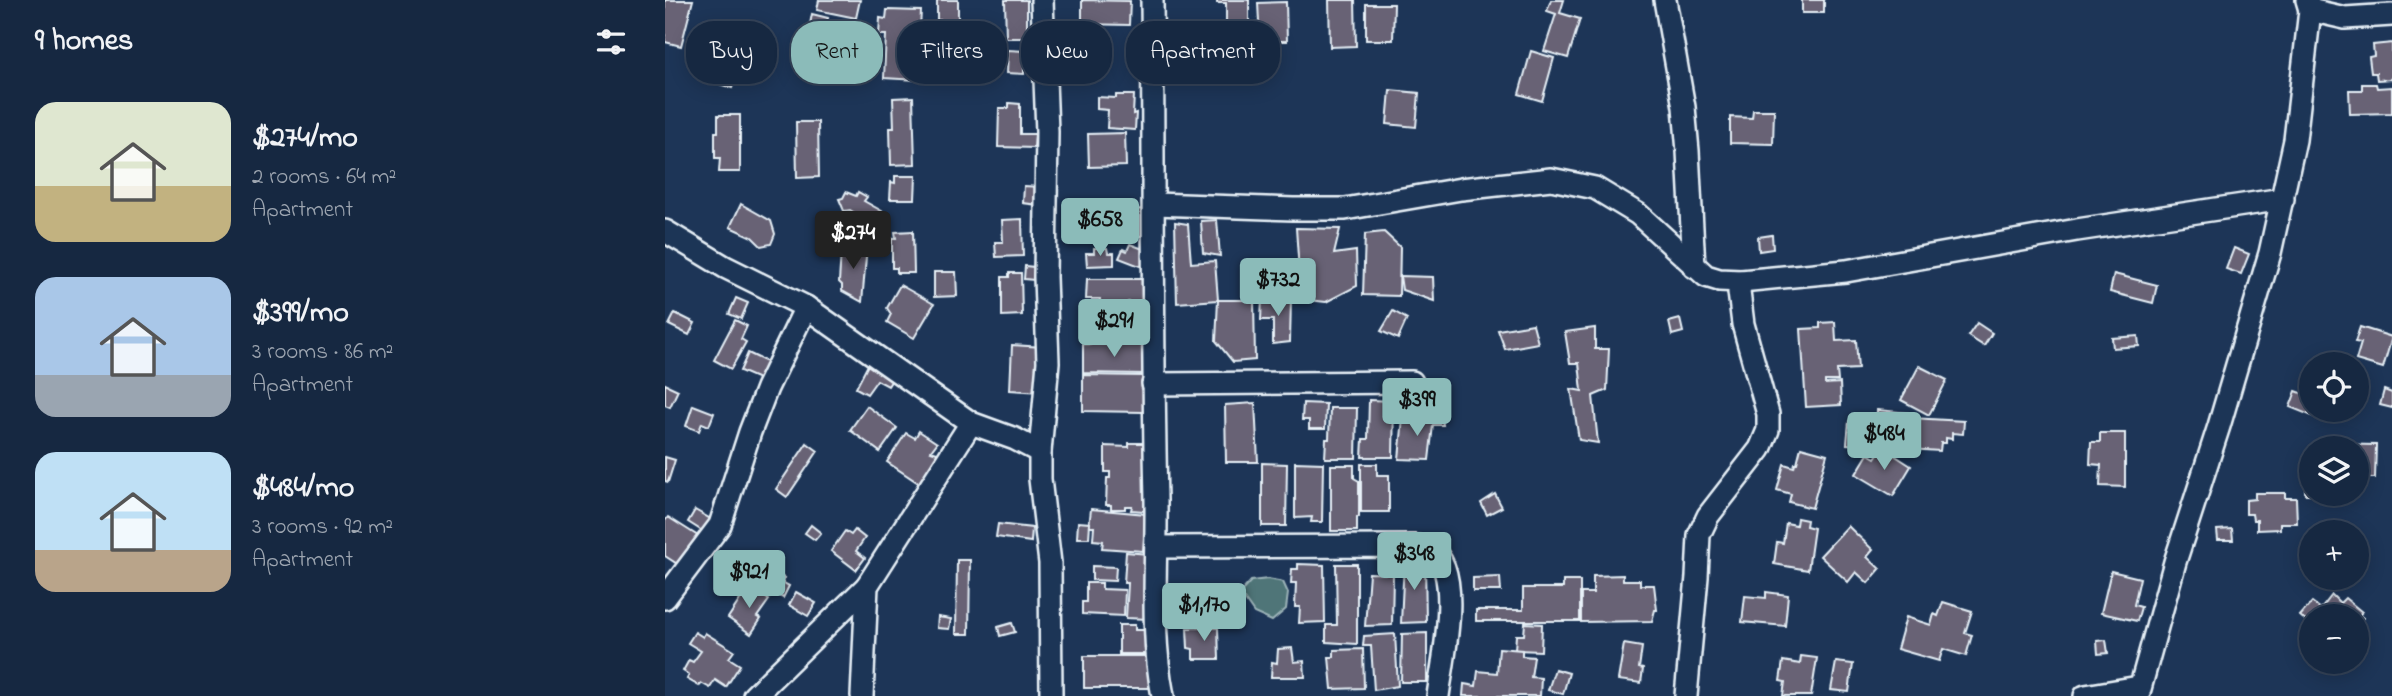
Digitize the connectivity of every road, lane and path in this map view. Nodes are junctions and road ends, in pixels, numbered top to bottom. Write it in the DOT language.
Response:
graph roads {
  1 [pos="1042,0"];
  2 [pos="1152,0"];
  3 [pos="1665,0"];
  4 [pos="2309,5"];
  5 [pos="2392,15"];
  6 [pos="2283,199"];
  7 [pos="1155,204"];
  8 [pos="665,231"];
  9 [pos="1694,267"];
  10 [pos="1741,281"];
  11 [pos="806,307"];
  12 [pos="1412,382"];
  13 [pos="1153,384"];
  14 [pos="971,423"];
  15 [pos="1040,452"];
  16 [pos="1157,547"];
  17 [pos="867,586"];
  18 [pos="665,598"];
  19 [pos="2139,692"];
  20 [pos="754,696"];
  21 [pos="862,696"];
  22 [pos="1051,696"];
  23 [pos="1163,696"];
  24 [pos="1438,696"];
  25 [pos="1686,696"];
  26 [pos="2085,696"];
  1 -- 15 [label="street"];
  2 -- 7 [label="street"];
  3 -- 9 [label="street"];
  4 -- 5 [label="street"];
  4 -- 6 [label="street"];
  6 -- 10 [label="street"];
  6 -- 19 [label="street"];
  7 -- 9 [label="street"];
  7 -- 13 [label="street"];
  8 -- 11 [label="street"];
  9 -- 10 [label="street"];
  10 -- 25 [label="street"];
  11 -- 14 [label="street"];
  11 -- 18 [label="street"];
  12 -- 13 [label="street"];
  13 -- 16 [label="street"];
  14 -- 15 [label="street"];
  14 -- 17 [label="street"];
  15 -- 22 [label="street"];
  16 -- 23 [label="street"];
  16 -- 24 [label="street"];
  17 -- 20 [label="street"];
  17 -- 21 [label="street"];
  19 -- 26 [label="street"];
}
